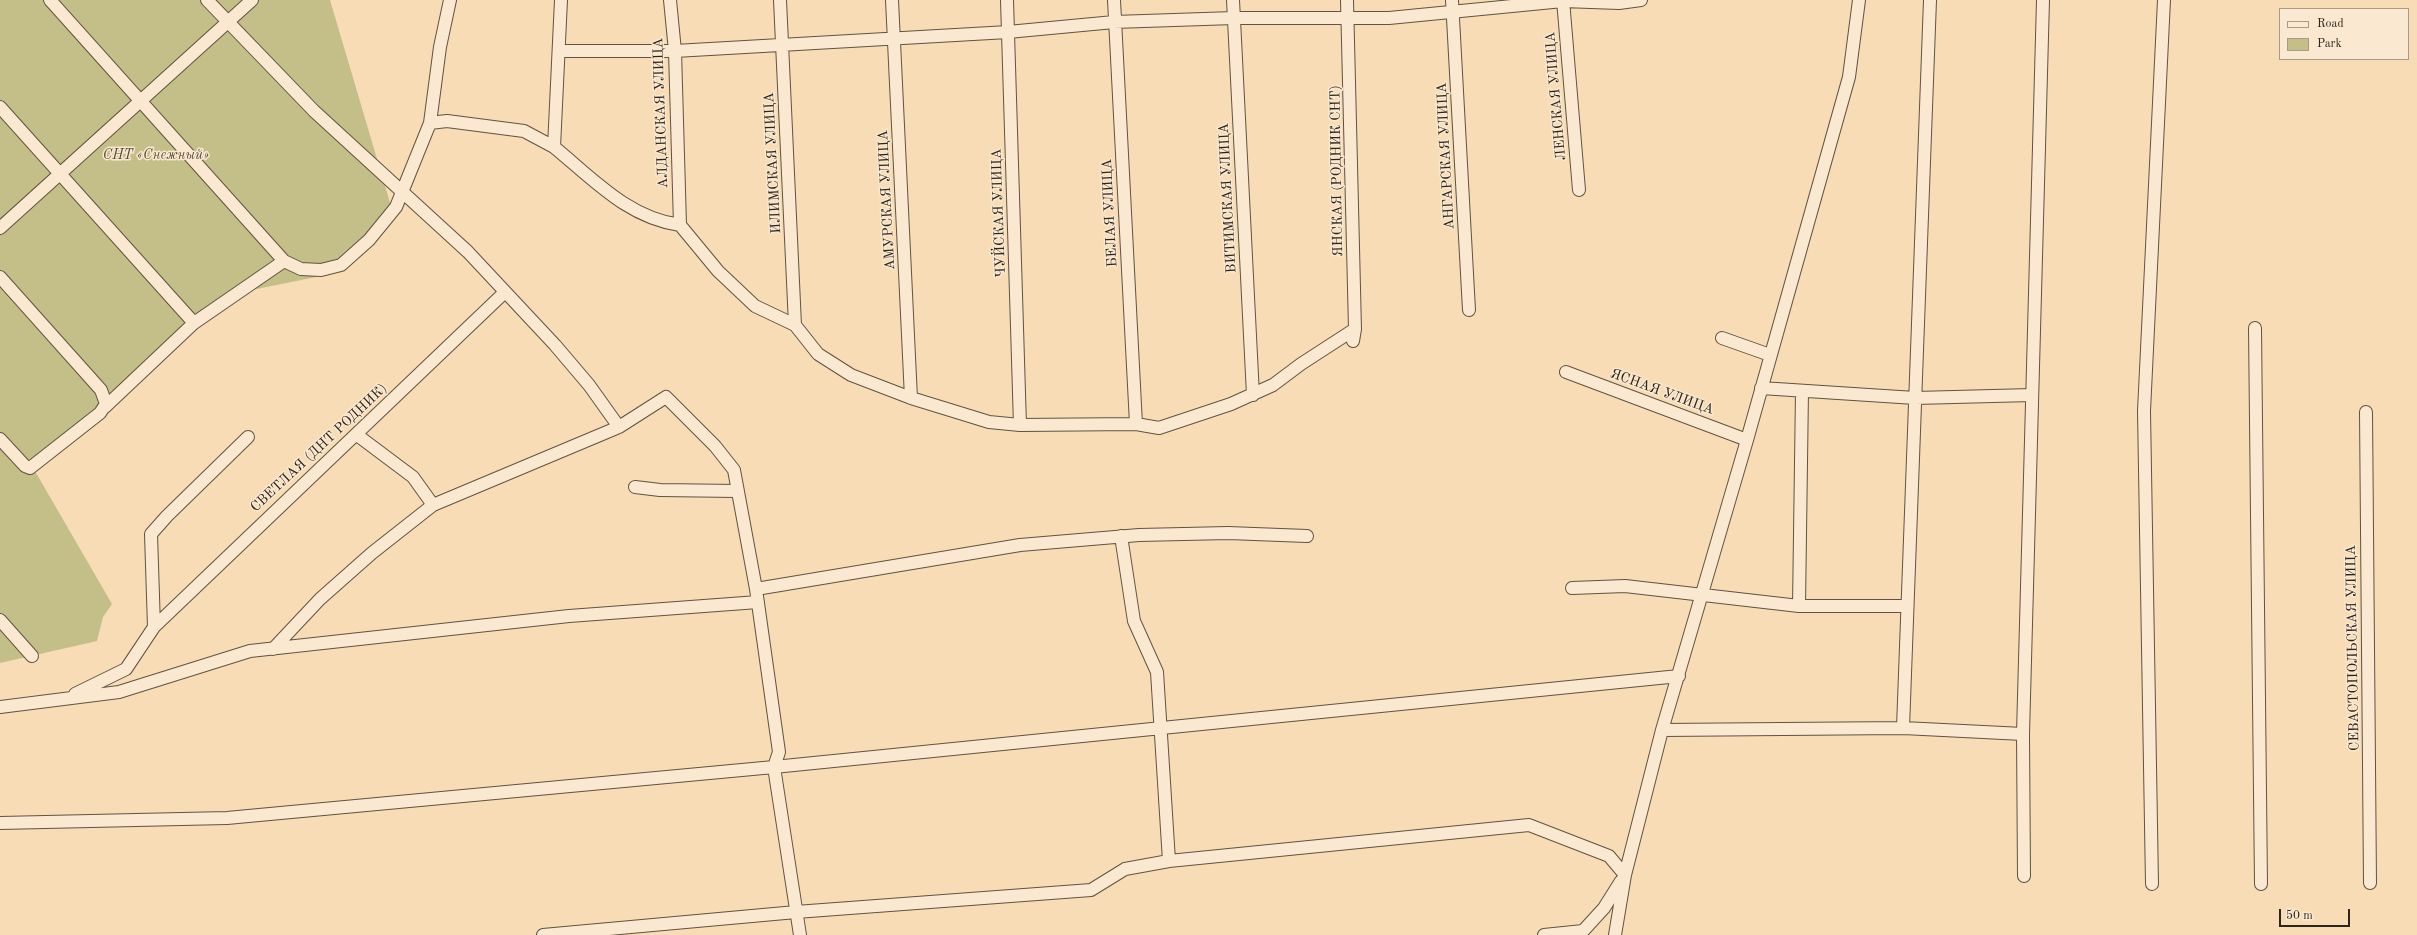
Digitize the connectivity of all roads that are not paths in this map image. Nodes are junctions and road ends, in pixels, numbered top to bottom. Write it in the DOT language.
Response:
graph roads {
  1 [pos="50,0"];
  2 [pos="207,0"];
  3 [pos="252,0"];
  4 [pos="450,0"];
  5 [pos="562,0"];
  6 [pos="670,0"];
  7 [pos="780,0"];
  8 [pos="892,0"];
  9 [pos="1007,0"];
  10 [pos="1114,0"];
  11 [pos="1233,0"];
  12 [pos="1348,0"];
  13 [pos="1641,0"];
  14 [pos="1860,0"];
  15 [pos="1930,0"];
  16 [pos="2043,0"];
  17 [pos="2164,0"];
  18 [pos="1563,1"];
  19 [pos="1453,6"];
  20 [pos="1234,18"];
  21 [pos="1349,19"];
  22 [pos="228,21"];
  23 [pos="1114,22"];
  24 [pos="1008,32"];
  25 [pos="894,38"];
  26 [pos="782,44"];
  27 [pos="559,51"];
  28 [pos="675,51"];
  29 [pos="142,101"];
  30 [pos="0,107"];
  31 [pos="430,123"];
  32 [pos="554,147"];
  33 [pos="60,173"];
  34 [pos="1579,190"];
  35 [pos="401,191"];
  36 [pos="680,226"];
  37 [pos="0,228"];
  38 [pos="284,261"];
  39 [pos="0,277"];
  40 [pos="505,292"];
  41 [pos="1469,310"];
  42 [pos="194,323"];
  43 [pos="795,325"];
  44 [pos="2255,328"];
  45 [pos="1355,329"];
  46 [pos="1722,338"];
  47 [pos="1353,341"];
  48 [pos="1770,355"];
  49 [pos="1566,372"];
  50 [pos="1761,388"];
  51 [pos="1802,390"];
  52 [pos="2032,394"];
  53 [pos="1253,395"];
  54 [pos="911,398"];
  55 [pos="1915,398"];
  56 [pos="105,407"];
  57 [pos="2366,412"];
  58 [pos="1136,424"];
  59 [pos="1020,425"];
  60 [pos="619,427"];
  61 [pos="357,435"];
  62 [pos="248,437"];
  63 [pos="0,439"];
  64 [pos="1747,440"];
  65 [pos="635,487"];
  66 [pos="737,491"];
  67 [pos="433,505"];
  68 [pos="1121,536"];
  69 [pos="1307,536"];
  70 [pos="1572,588"];
  71 [pos="756,589"];
  72 [pos="1701,595"];
  73 [pos="758,602"];
  74 [pos="1800,606"];
  75 [pos="1907,606"];
  76 [pos="0,620"];
  77 [pos="154,627"];
  78 [pos="273,649"];
  79 [pos="32,656"];
  80 [pos="1679,676"];
  81 [pos="70,697"];
  82 [pos="0,707"];
  83 [pos="1161,728"];
  84 [pos="1903,728"];
  85 [pos="1662,730"];
  86 [pos="2023,734"];
  87 [pos="774,767"];
  88 [pos="0,823"];
  89 [pos="1169,861"];
  90 [pos="1625,875"];
  91 [pos="2024,876"];
  92 [pos="2370,883"];
  93 [pos="2152,884"];
  94 [pos="2261,884"];
  95 [pos="796,912"];
  96 [pos="543,935"];
  97 [pos="800,935"];
  98 [pos="1544,935"];
  99 [pos="1615,935"];
  1 -- 29 [label="street"];
  2 -- 22 [label="street"];
  3 -- 22 [label="street"];
  4 -- 31 [label="street"];
  5 -- 27 [label="street"];
  6 -- 28 [label="street, АЛДАНСКАЯ УЛИЦА"];
  7 -- 26 [label="street, ИЛИМСКАЯ УЛИЦА"];
  8 -- 25 [label="street, АМУРСКАЯ УЛИЦА"];
  9 -- 24 [label="street, ЧУЙСКАЯ УЛИЦА"];
  10 -- 23 [label="street, БЕЛАЯ УЛИЦА"];
  11 -- 20 [label="street, ВИТИМСКАЯ УЛИЦА"];
  12 -- 21 [label="street, ЯНСКАЯ (РОДНИК СНТ)"];
  13 -- 18 [label="street"];
  14 -- 48 [label="street"];
  15 -- 55 [label="street"];
  16 -- 52 [label="street"];
  17 -- 93 [label="street"];
  18 -- 19 [label="street"];
  18 -- 34 [label="street, ЛЕНСКАЯ УЛИЦА"];
  19 -- 21 [label="street"];
  19 -- 41 [label="street, АНГАРСКАЯ УЛИЦА"];
  20 -- 21 [label="street"];
  20 -- 23 [label="street"];
  20 -- 53 [label="street, ВИТИМСКАЯ УЛИЦА"];
  21 -- 45 [label="street, ЯНСКАЯ (РОДНИК СНТ)"];
  22 -- 29 [label="street"];
  22 -- 35 [label="street"];
  23 -- 24 [label="street"];
  23 -- 58 [label="street, БЕЛАЯ УЛИЦА"];
  24 -- 25 [label="street"];
  24 -- 59 [label="street, ЧУЙСКАЯ УЛИЦА"];
  25 -- 26 [label="street"];
  25 -- 54 [label="street, АМУРСКАЯ УЛИЦА"];
  26 -- 28 [label="street"];
  26 -- 43 [label="street, ИЛИМСКАЯ УЛИЦА"];
  27 -- 28 [label="street"];
  27 -- 32 [label="street"];
  28 -- 36 [label="street, АЛДАНСКАЯ УЛИЦА"];
  29 -- 33 [label="street"];
  29 -- 38 [label="street"];
  30 -- 33 [label="street"];
  31 -- 32 [label="street"];
  31 -- 35 [label="street"];
  32 -- 36 [label="street"];
  33 -- 37 [label="street"];
  33 -- 42 [label="street"];
  35 -- 38 [label="street"];
  35 -- 40 [label="street"];
  36 -- 43 [label="street"];
  38 -- 42 [label="street"];
  39 -- 56 [label="street"];
  40 -- 60 [label="street"];
  40 -- 61 [label="street, СВЕТЛАЯ (ДНТ РОДНИК)"];
  42 -- 56 [label="street"];
  43 -- 54 [label="street"];
  44 -- 94 [label="street"];
  45 -- 47 [label="street, ЯНСКАЯ (РОДНИК СНТ)"];
  45 -- 53 [label="street"];
  46 -- 48 [label="street"];
  48 -- 50 [label="street"];
  49 -- 64 [label="street, ЯСНАЯ УЛИЦА"];
  50 -- 51 [label="street"];
  50 -- 64 [label="street"];
  51 -- 55 [label="street"];
  51 -- 74 [label="street"];
  52 -- 55 [label="street"];
  52 -- 86 [label="street"];
  53 -- 58 [label="street"];
  54 -- 59 [label="street"];
  55 -- 75 [label="street"];
  56 -- 63 [label="street"];
  57 -- 92 [label="street, СЕВАСТОПОЛЬСКАЯ УЛИЦА"];
  58 -- 59 [label="street"];
  60 -- 66 [label="street"];
  60 -- 67 [label="street"];
  61 -- 67 [label="street"];
  61 -- 77 [label="street, СВЕТЛАЯ (ДНТ РОДНИК)"];
  62 -- 77 [label="street"];
  64 -- 72 [label="street"];
  65 -- 66 [label="street"];
  66 -- 71 [label="street"];
  67 -- 78 [label="street"];
  68 -- 69 [label="street"];
  68 -- 71 [label="street"];
  68 -- 83 [label="street"];
  70 -- 72 [label="street"];
  71 -- 73 [label="street"];
  72 -- 74 [label="street"];
  72 -- 80 [label="street"];
  73 -- 78 [label="street"];
  73 -- 87 [label="street"];
  74 -- 75 [label="street"];
  75 -- 84 [label="street"];
  76 -- 79 [label="street"];
  77 -- 81 [label="street, СВЕТЛАЯ (ДНТ РОДНИК)"];
  78 -- 81 [label="street"];
  80 -- 83 [label="street"];
  80 -- 85 [label="street"];
  81 -- 82 [label="street"];
  83 -- 87 [label="street"];
  83 -- 89 [label="street"];
  84 -- 85 [label="street"];
  84 -- 86 [label="street"];
  85 -- 90 [label="street"];
  86 -- 91 [label="street"];
  87 -- 88 [label="street"];
  87 -- 95 [label="street"];
  89 -- 90 [label="street"];
  89 -- 95 [label="street"];
  90 -- 98 [label="street"];
  90 -- 99 [label="street"];
  95 -- 96 [label="street"];
  95 -- 97 [label="street"];
}
